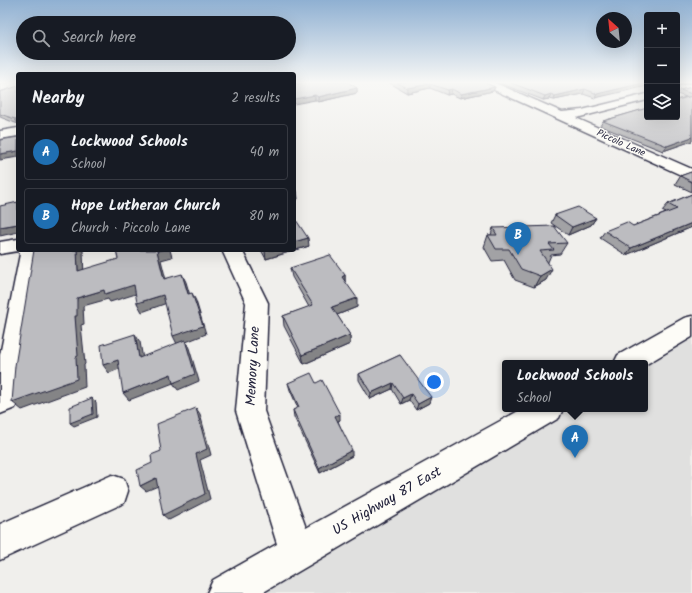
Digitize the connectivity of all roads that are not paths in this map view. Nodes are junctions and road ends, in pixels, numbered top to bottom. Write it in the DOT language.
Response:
graph roads {
  1 [pos="547,110"];
  2 [pos="600,110"];
  3 [pos="561,116"];
  4 [pos="16,132"];
  5 [pos="0,135"];
  6 [pos="692,175"];
  7 [pos="16,245"];
  8 [pos="0,248"];
  9 [pos="29,252"];
  10 [pos="233,252"];
  11 [pos="692,325"];
  12 [pos="633,360"];
  13 [pos="0,401"];
  14 [pos="544,412"];
  15 [pos="112,491"];
  16 [pos="0,542"];
  17 [pos="297,552"];
  18 [pos="226,593"];
  1 -- 3 [label="street, Piccolo Lane"];
  2 -- 3 [label="street"];
  3 -- 6 [label="street, Piccolo Lane"];
  4 -- 5 [label="street"];
  7 -- 8 [label="street"];
  9 -- 13 [label="street"];
  10 -- 17 [label="street, Memory Lane"];
  11 -- 12 [label="street"];
  14 -- 17 [label="street, US Highway 87 East"];
  15 -- 16 [label="street"];
  17 -- 18 [label="street, US Highway 87 East"];
}
